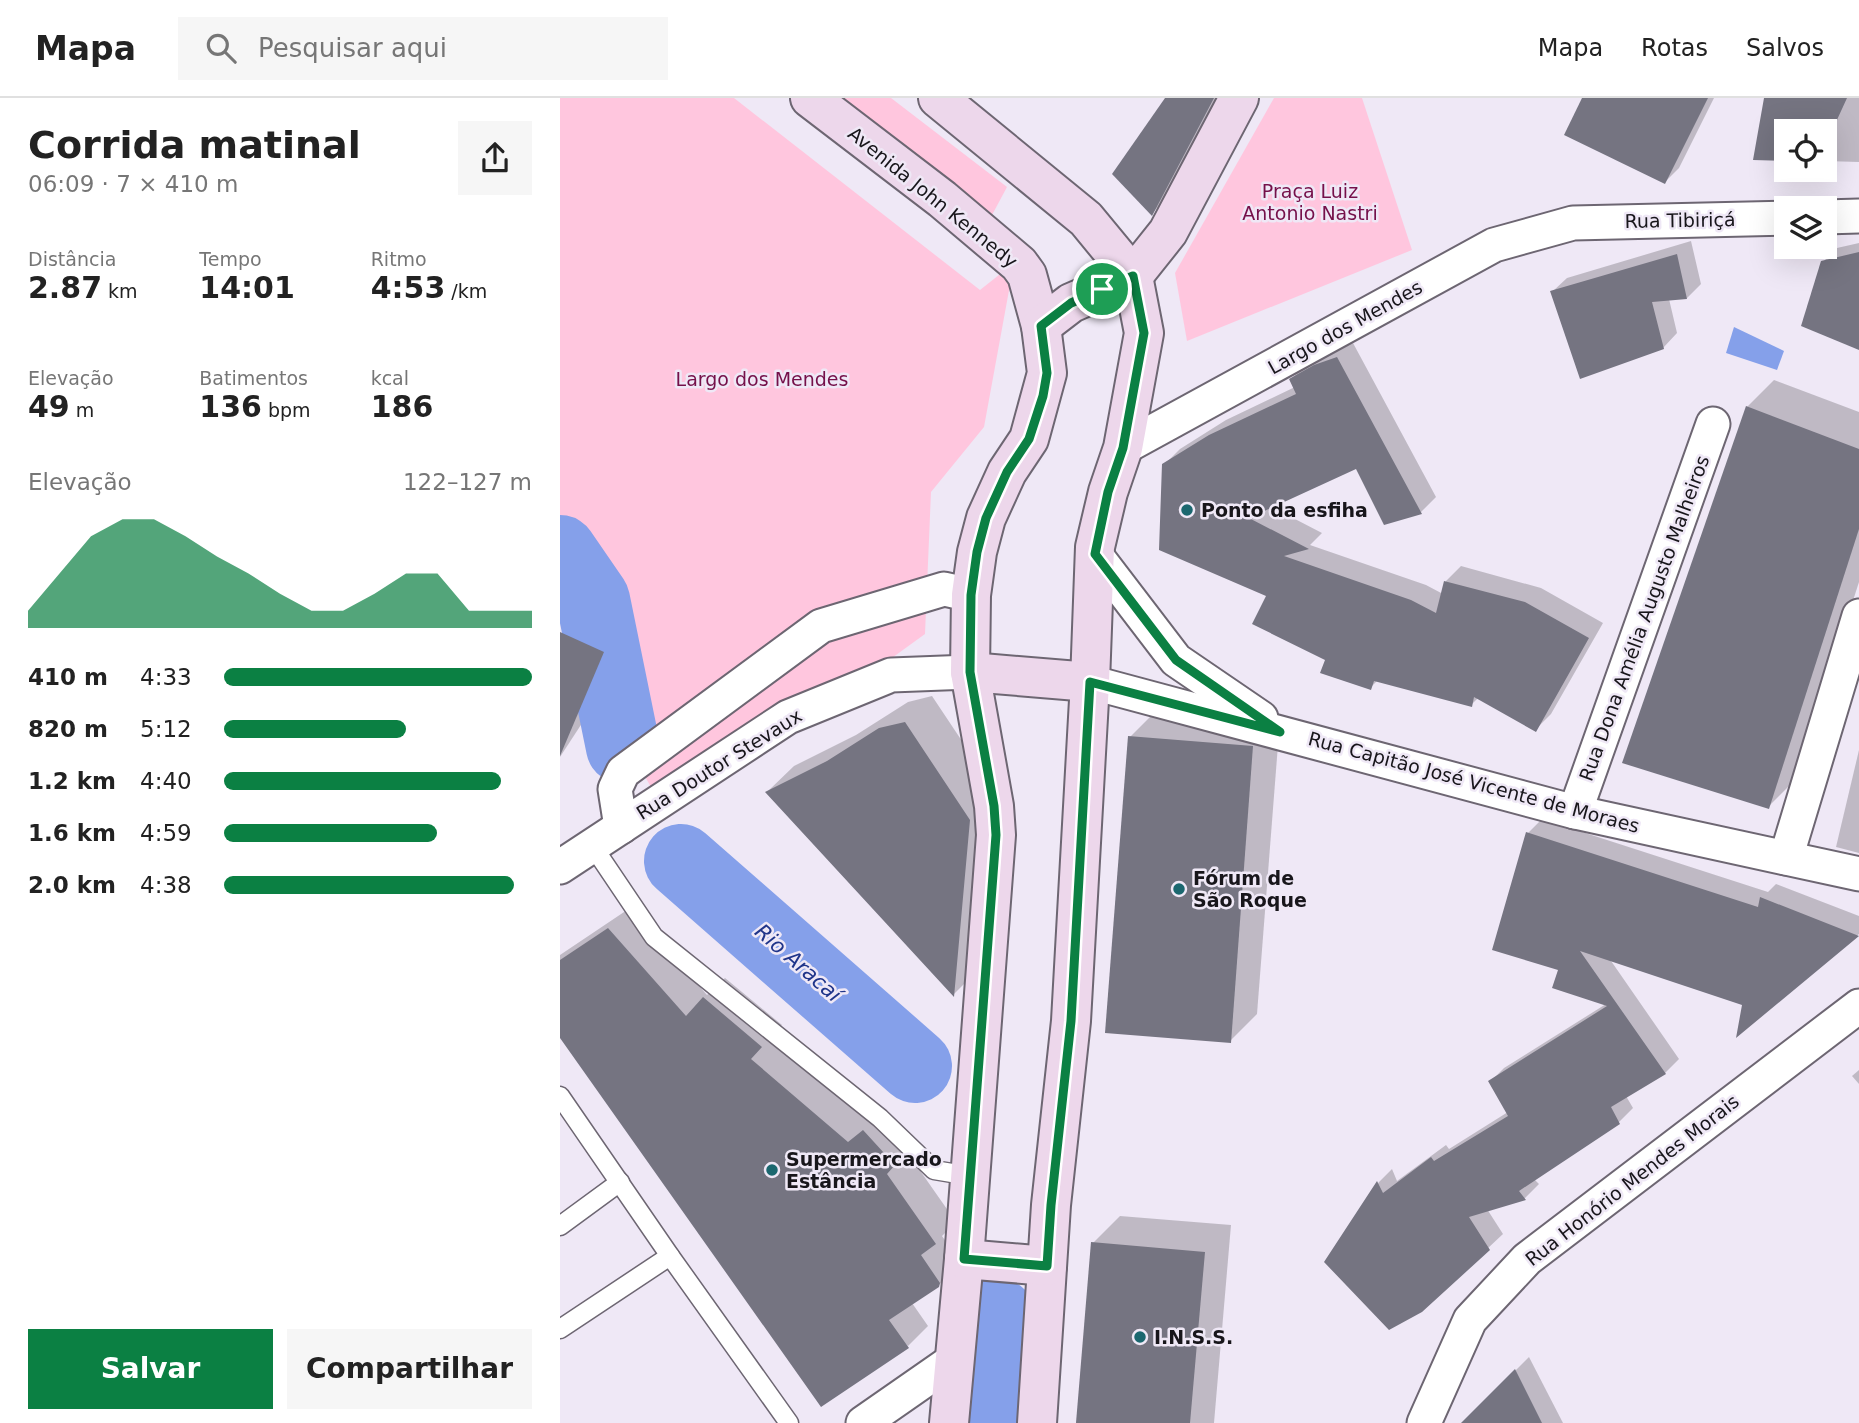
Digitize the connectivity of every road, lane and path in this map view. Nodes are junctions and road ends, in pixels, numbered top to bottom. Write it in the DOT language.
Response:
graph roads {
  1 [pos="810,98"];
  2 [pos="938,98"];
  3 [pos="1239,98"];
  4 [pos="1859,216"];
  5 [pos="1837,217"];
  6 [pos="1774,218"];
  7 [pos="1573,223"];
  8 [pos="1133,276"];
  9 [pos="1041,326"];
  10 [pos="1713,424"];
  11 [pos="1123,448"];
  12 [pos="1095,554"];
  13 [pos="971,595"];
  14 [pos="1859,616"];
  15 [pos="970,672"];
  16 [pos="1090,682"];
  17 [pos="1280,732"];
  18 [pos="1575,812"];
  19 [pos="621,827"];
  20 [pos="592,845"];
  21 [pos="1786,858"];
  22 [pos="560,867"];
  23 [pos="1855,875"];
  24 [pos="1854,1005"];
  25 [pos="564,1108"];
  26 [pos="970,1176"];
  27 [pos="620,1182"];
  28 [pos="560,1226"];
  29 [pos="670,1256"];
  30 [pos="964,1259"];
  31 [pos="1047,1266"];
  32 [pos="560,1329"];
  33 [pos="955,1359"];
  34 [pos="789,1423"];
  35 [pos="863,1423"];
  36 [pos="949,1423"];
  37 [pos="1037,1423"];
  38 [pos="1424,1423"];
  1 -- 9 [label="main road, Avenida John Kennedy"];
  2 -- 8 [label="main road"];
  3 -- 8 [label="main road"];
  4 -- 5 [label="street"];
  6 -- 7 [label="street, Rua Tibiriçá"];
  7 -- 11 [label="street, Largo dos Mendes"];
  8 -- 9 [label="main road"];
  8 -- 11 [label="main road"];
  9 -- 13 [label="main road, Avenida John Kennedy"];
  10 -- 18 [label="street, Rua Dona Amélia Augusto Malheiros"];
  11 -- 12 [label="main road"];
  12 -- 16 [label="main road"];
  12 -- 17 [label="street"];
  13 -- 15 [label="main road, Avenida John Kennedy"];
  13 -- 19 [label="street"];
  14 -- 21 [label="street"];
  15 -- 16 [label="main road"];
  15 -- 19 [label="street, Rua Doutor Stevaux"];
  15 -- 26 [label="main road, Avenida John Kennedy"];
  16 -- 17 [label="street, Rua Capitão José Vicente de Moraes"];
  16 -- 31 [label="main road"];
  17 -- 18 [label="street, Rua Capitão José Vicente de Moraes"];
  18 -- 21 [label="street, Rua Capitão José Vicente de Moraes"];
  19 -- 20 [label="street, Rua Doutor Stevaux"];
  20 -- 22 [label="street, Rua Doutor Stevaux"];
  20 -- 26 [label="lane"];
  21 -- 23 [label="street, Rua Capitão José Vicente de Moraes"];
  24 -- 38 [label="street, Rua Honório Mendes Morais"];
  25 -- 27 [label="lane"];
  26 -- 30 [label="main road, Avenida John Kennedy"];
  27 -- 28 [label="lane"];
  27 -- 29 [label="lane"];
  29 -- 32 [label="lane"];
  29 -- 34 [label="lane"];
  30 -- 31 [label="main road"];
  30 -- 33 [label="main road, Avenida John Kennedy"];
  31 -- 37 [label="main road"];
  33 -- 35 [label="street"];
  33 -- 36 [label="main road, Avenida John Kennedy"];
}
